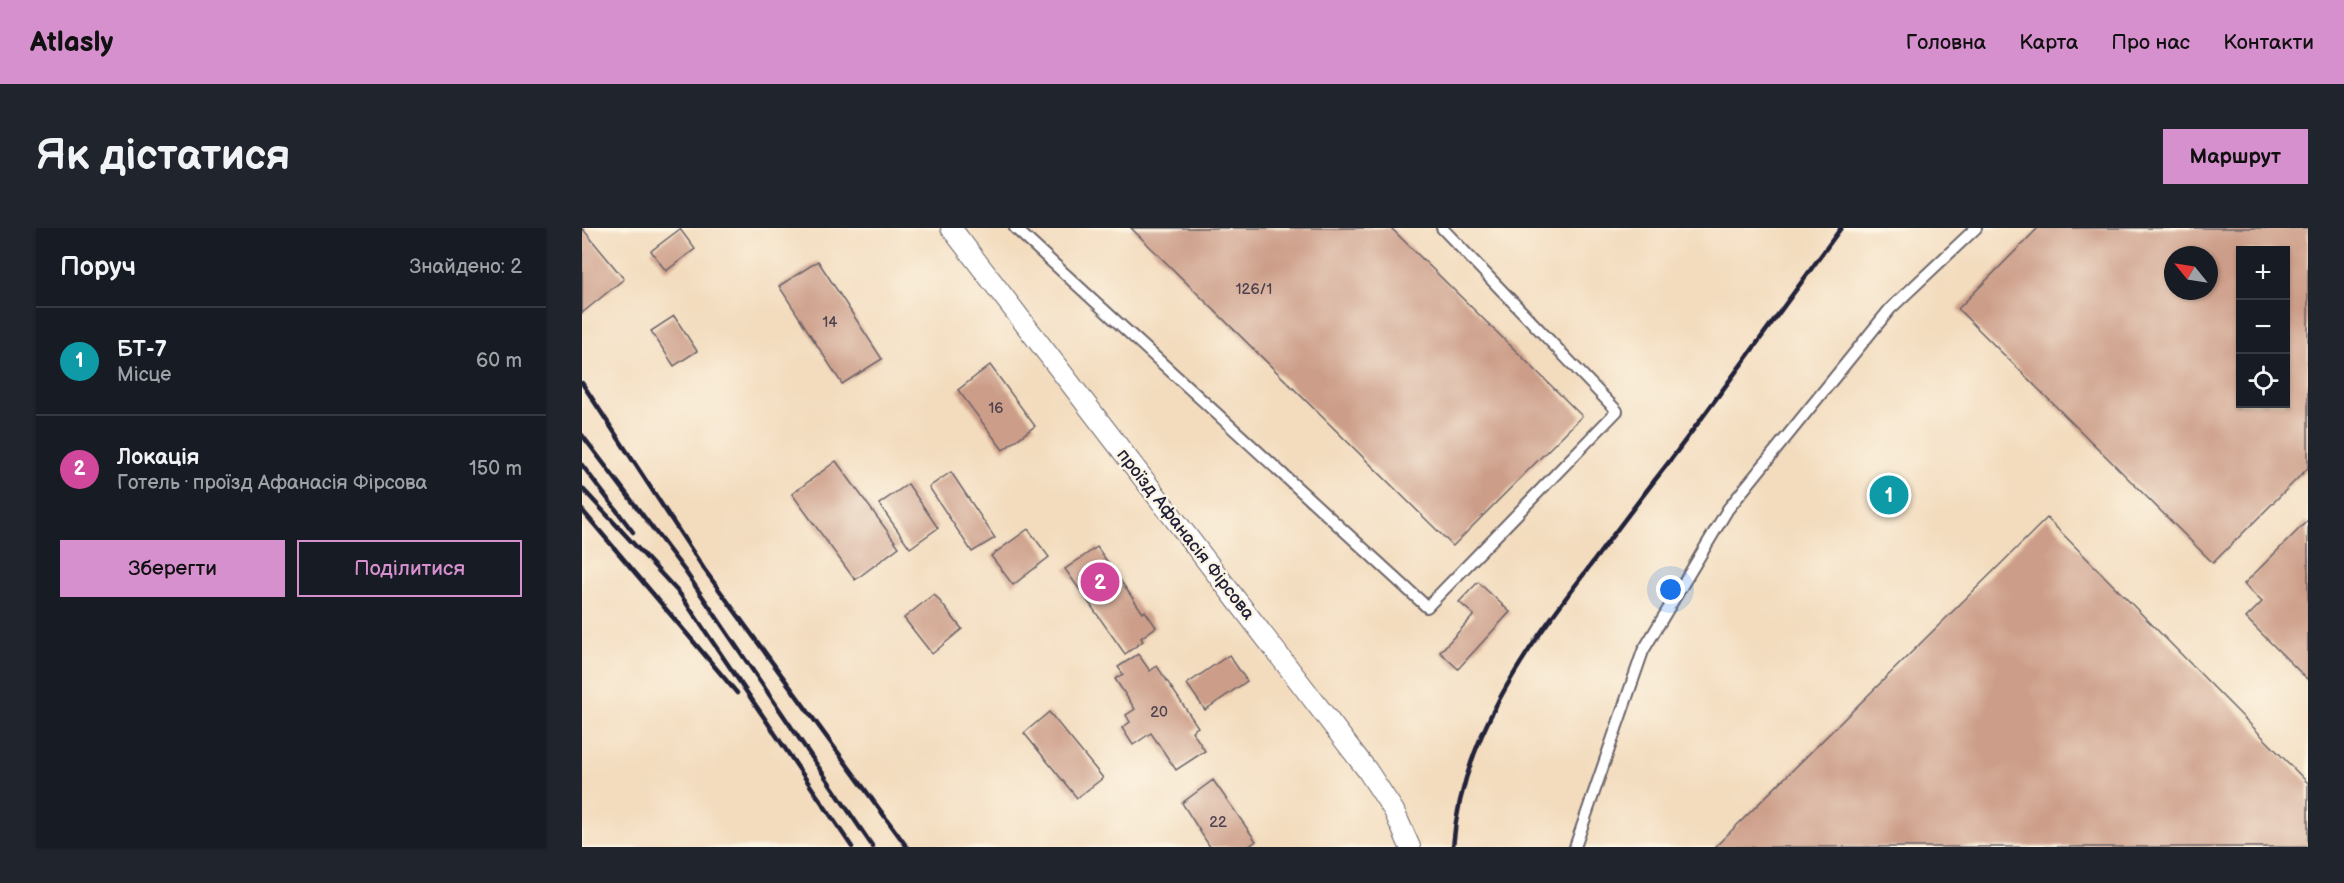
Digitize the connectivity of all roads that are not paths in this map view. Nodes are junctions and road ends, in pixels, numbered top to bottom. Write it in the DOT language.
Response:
graph roads {
  1 [pos="951,228"];
  2 [pos="1015,228"];
  3 [pos="1442,228"];
  4 [pos="1976,228"];
  5 [pos="1410,847"];
  6 [pos="1575,847"];
  1 -- 5 [label="street, проїзд Афанасія Фірсова"];
  2 -- 3 [label="lane"];
  4 -- 6 [label="lane"];
}
